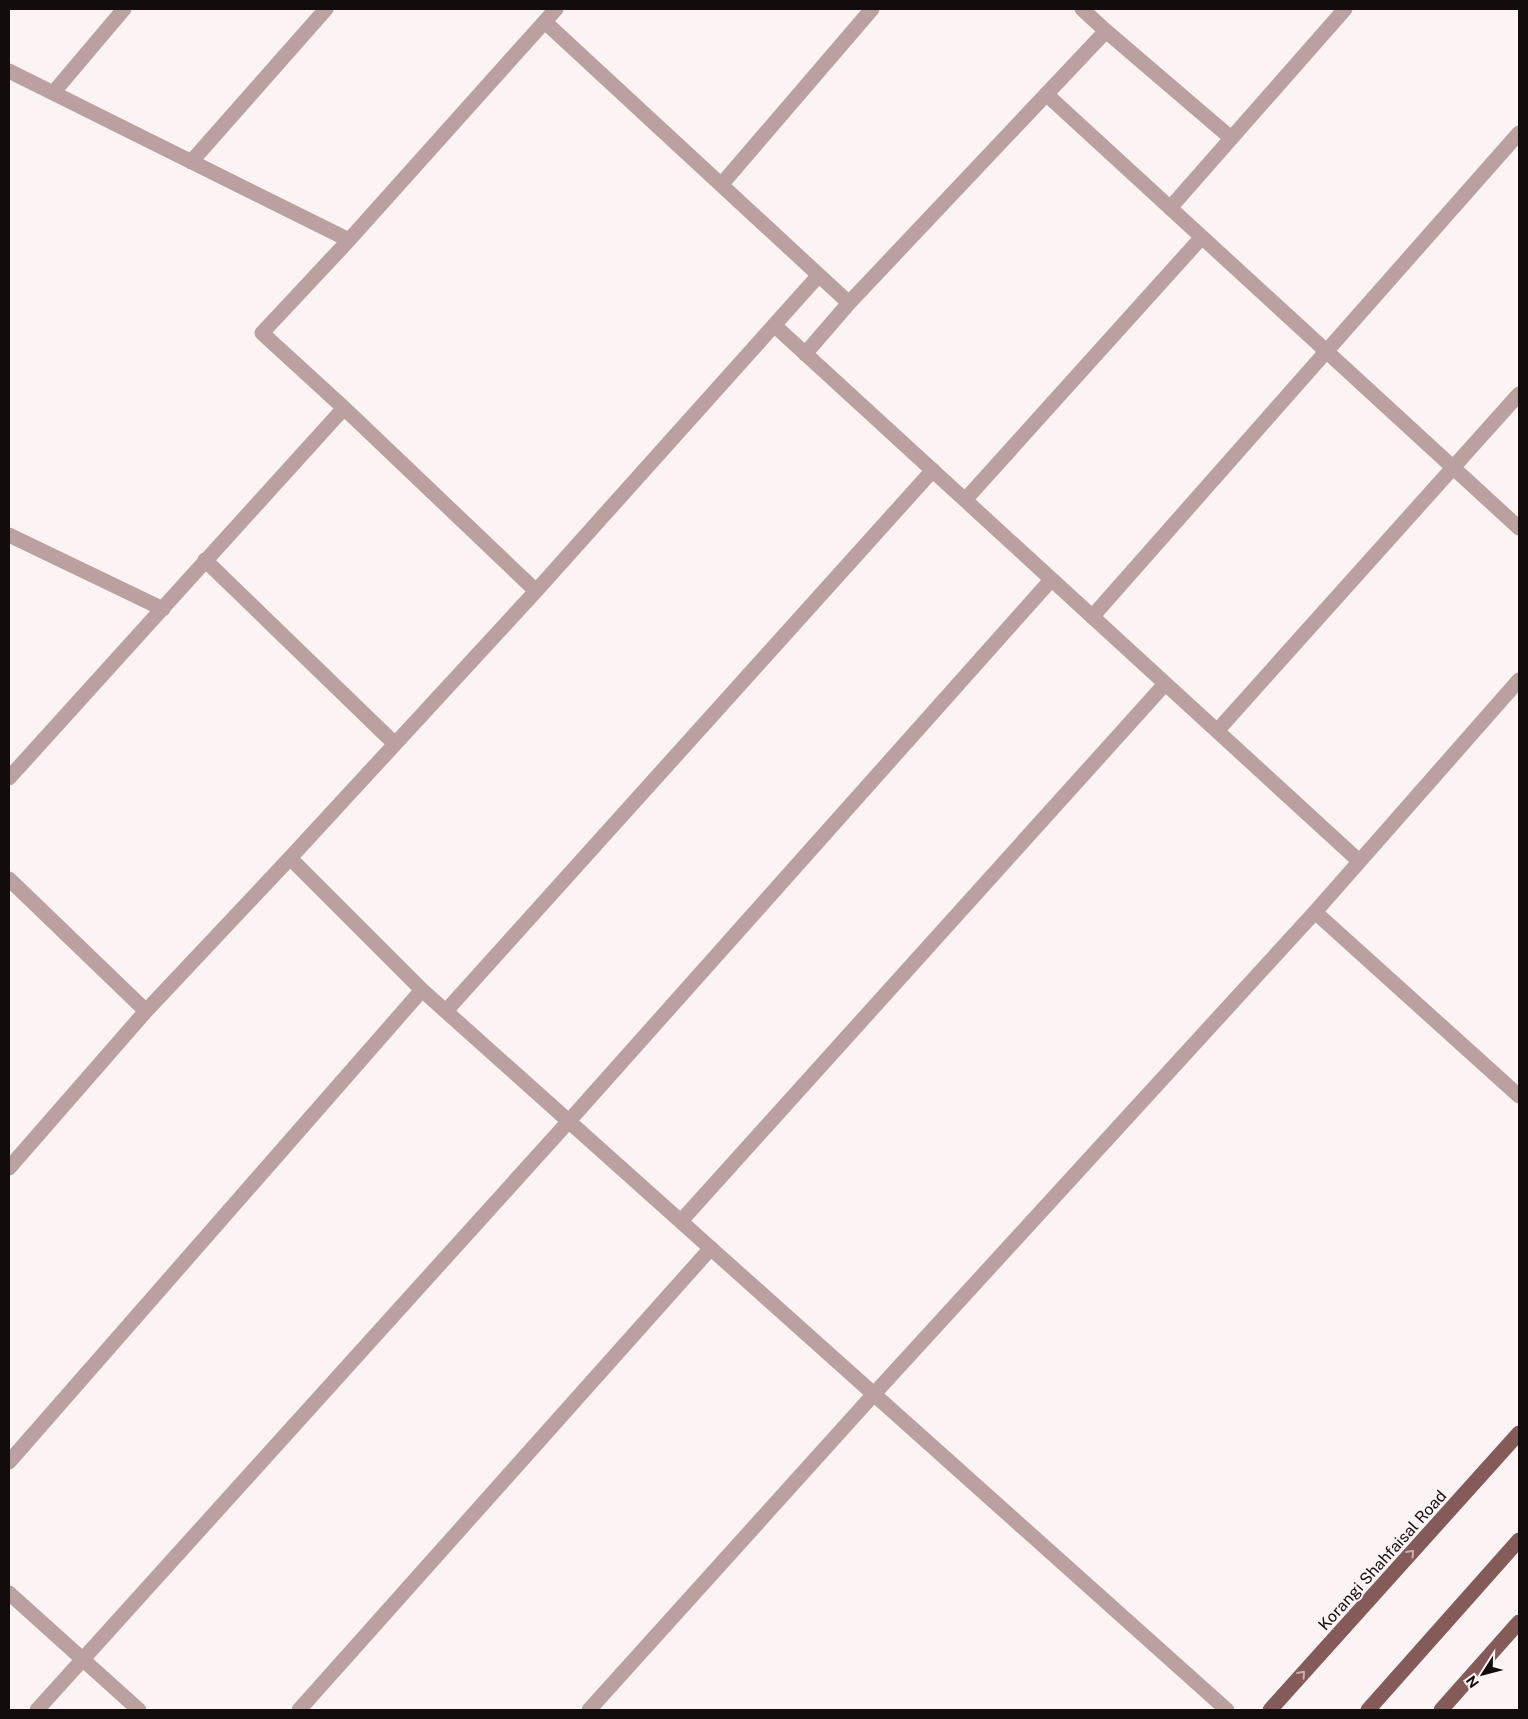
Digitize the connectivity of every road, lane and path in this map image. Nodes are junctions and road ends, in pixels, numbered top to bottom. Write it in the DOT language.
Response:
graph roads {
  1 [pos="124,9"];
  2 [pos="326,9"];
  3 [pos="556,9"];
  4 [pos="872,9"];
  5 [pos="1082,9"];
  6 [pos="1345,9"];
  7 [pos="545,22"];
  8 [pos="1106,31"];
  9 [pos="9,71"];
  10 [pos="53,93"];
  11 [pos="1046,94"];
  12 [pos="1519,134"];
  13 [pos="1231,138"];
  14 [pos="191,162"];
  15 [pos="722,185"];
  16 [pos="1170,208"];
  17 [pos="1202,237"];
  18 [pos="349,240"];
  19 [pos="819,275"];
  20 [pos="850,304"];
  21 [pos="774,325"];
  22 [pos="1326,351"];
  23 [pos="805,354"];
  24 [pos="1519,394"];
  25 [pos="344,408"];
  26 [pos="1454,468"];
  27 [pos="933,470"];
  28 [pos="965,500"];
  29 [pos="1519,528"];
  30 [pos="9,535"];
  31 [pos="205,560"];
  32 [pos="1051,580"];
  33 [pos="536,591"];
  34 [pos="163,609"];
  35 [pos="1092,616"];
  36 [pos="1519,680"];
  37 [pos="1165,684"];
  38 [pos="1217,731"];
  39 [pos="395,744"];
  40 [pos="9,778"];
  41 [pos="290,858"];
  42 [pos="1358,861"];
  43 [pos="9,879"];
  44 [pos="1315,912"];
  45 [pos="422,990"];
  46 [pos="146,1011"];
  47 [pos="446,1011"];
  48 [pos="1519,1096"];
  49 [pos="569,1121"];
  50 [pos="9,1168"];
  51 [pos="681,1221"];
  52 [pos="711,1248"];
  53 [pos="874,1394"];
  54 [pos="1519,1433"];
  55 [pos="9,1462"];
  56 [pos="1519,1540"];
  57 [pos="9,1593"];
  58 [pos="1519,1622"];
  59 [pos="82,1660"];
  60 [pos="37,1710"];
  61 [pos="139,1710"];
  62 [pos="299,1710"];
  63 [pos="589,1710"];
  64 [pos="1227,1710"];
  65 [pos="1270,1710"];
  66 [pos="1368,1710"];
  67 [pos="1441,1710"];
  1 -- 10 [label="street"];
  2 -- 14 [label="street"];
  3 -- 7 [label="street"];
  4 -- 15 [label="street"];
  5 -- 8 [label="street"];
  6 -- 13 [label="street"];
  7 -- 15 [label="street"];
  7 -- 18 [label="street"];
  8 -- 11 [label="street"];
  8 -- 13 [label="street"];
  9 -- 10 [label="street"];
  10 -- 14 [label="street"];
  11 -- 16 [label="street"];
  11 -- 20 [label="street"];
  12 -- 22 [label="street"];
  13 -- 16 [label="street"];
  14 -- 18 [label="street"];
  15 -- 19 [label="street"];
  16 -- 17 [label="street"];
  17 -- 22 [label="street"];
  17 -- 28 [label="street"];
  18 -- 25 [label="street"];
  19 -- 20 [label="street"];
  19 -- 21 [label="street"];
  20 -- 23 [label="street"];
  21 -- 23 [label="street"];
  21 -- 33 [label="street"];
  22 -- 26 [label="street"];
  22 -- 35 [label="street"];
  23 -- 27 [label="street"];
  24 -- 26 [label="street"];
  25 -- 31 [label="street"];
  25 -- 33 [label="street"];
  26 -- 29 [label="street"];
  26 -- 38 [label="street"];
  27 -- 28 [label="street"];
  27 -- 47 [label="street"];
  28 -- 32 [label="street"];
  30 -- 34 [label="street"];
  31 -- 34 [label="street"];
  31 -- 39 [label="street"];
  32 -- 35 [label="street"];
  32 -- 49 [label="street"];
  33 -- 39 [label="street"];
  34 -- 40 [label="street"];
  35 -- 37 [label="street"];
  36 -- 42 [label="street"];
  37 -- 38 [label="street"];
  37 -- 51 [label="street"];
  38 -- 42 [label="street"];
  39 -- 41 [label="street"];
  41 -- 45 [label="street"];
  41 -- 46 [label="street"];
  42 -- 44 [label="street"];
  43 -- 46 [label="street"];
  44 -- 48 [label="street"];
  44 -- 53 [label="street"];
  45 -- 47 [label="street"];
  45 -- 55 [label="street"];
  46 -- 50 [label="street"];
  47 -- 49 [label="street"];
  49 -- 51 [label="street"];
  49 -- 59 [label="street"];
  51 -- 52 [label="street"];
  52 -- 53 [label="street"];
  52 -- 62 [label="street"];
  53 -- 63 [label="street"];
  53 -- 64 [label="street"];
  65 -- 54 [label="main road, Korangi Shahfaisal Road, one-way"];
  56 -- 66 [label="main road"];
  57 -- 59 [label="street"];
  58 -- 67 [label="main road"];
  59 -- 60 [label="street"];
  59 -- 61 [label="street"];
}
